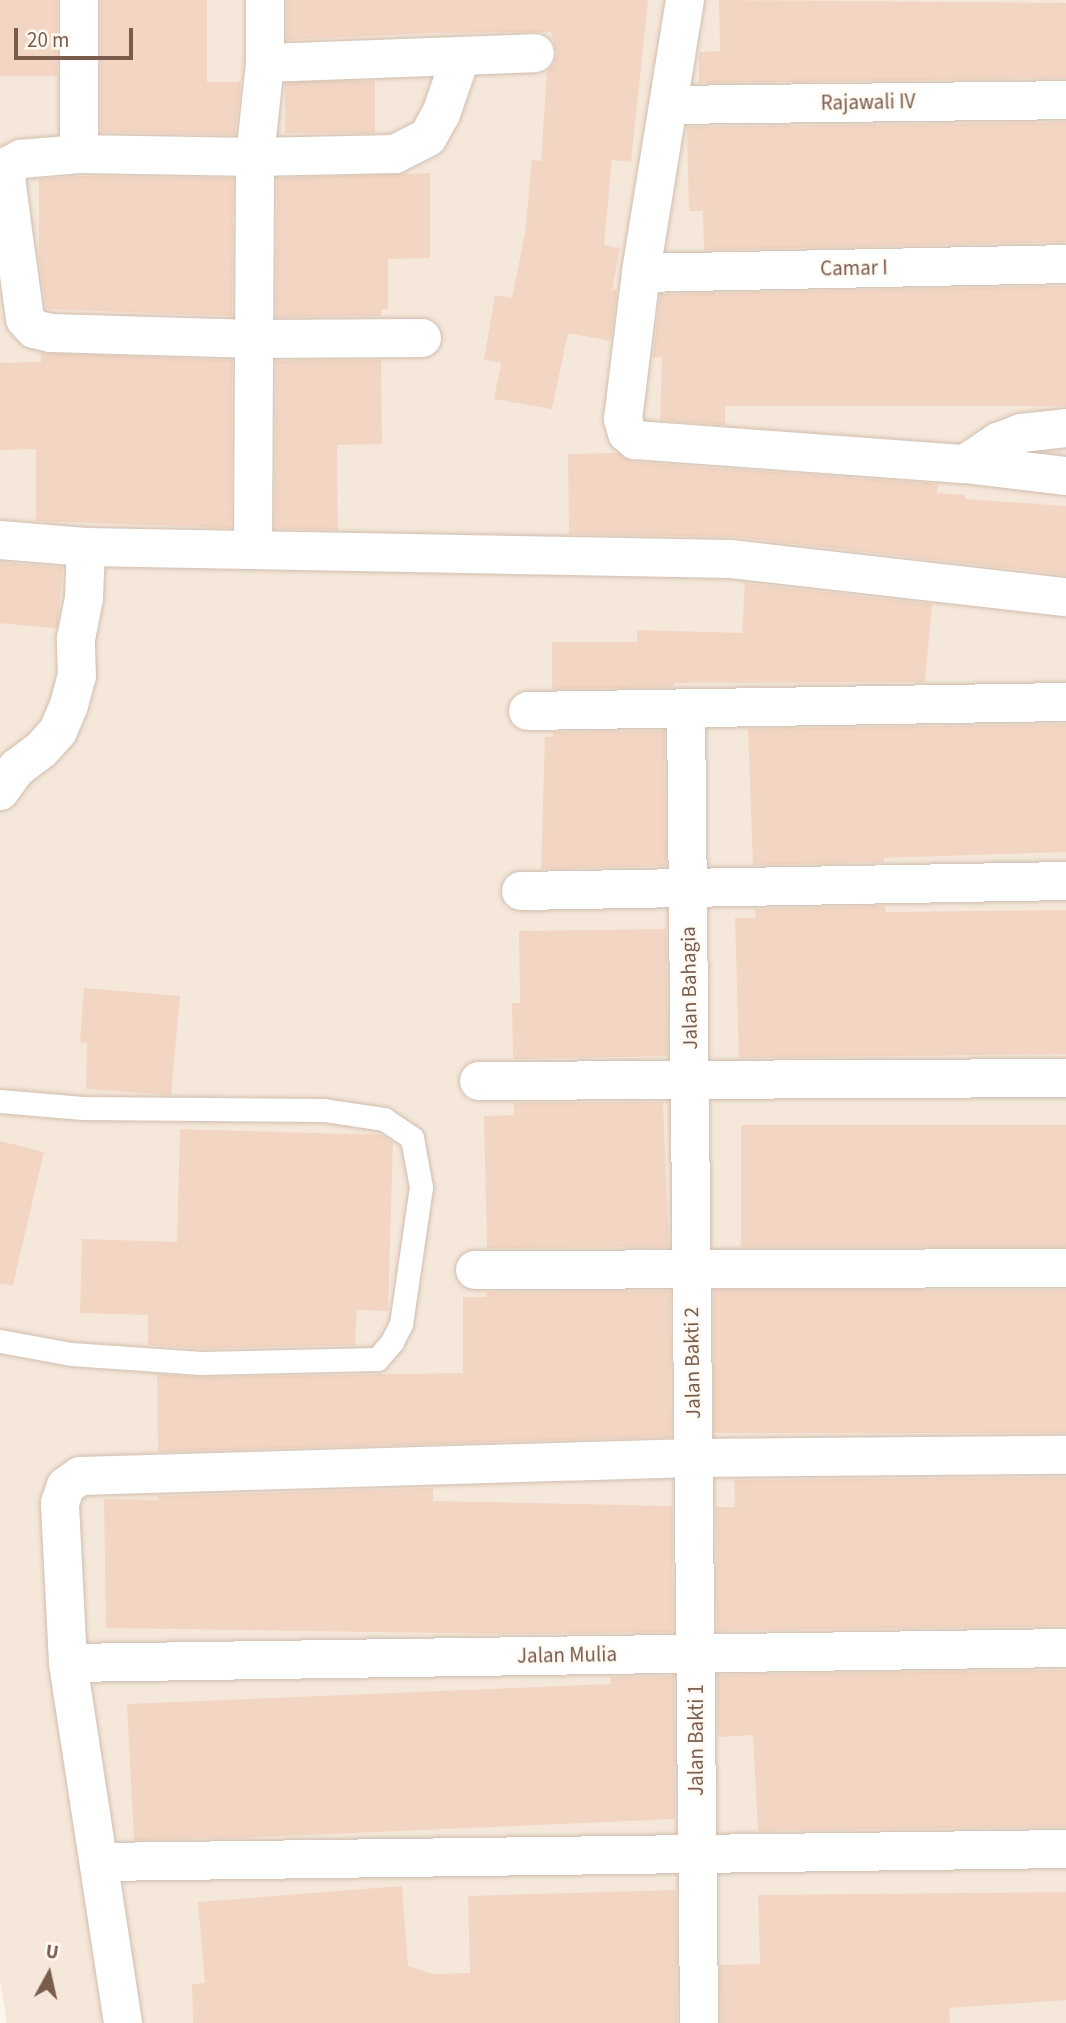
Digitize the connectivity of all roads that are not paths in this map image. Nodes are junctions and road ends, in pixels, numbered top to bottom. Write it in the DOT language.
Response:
graph roads {
  1 [pos="79,0"];
  2 [pos="265,0"];
  3 [pos="685,0"];
  4 [pos="535,53"];
  5 [pos="461,56"];
  6 [pos="265,63"];
  7 [pos="1066,100"];
  8 [pos="669,105"];
  9 [pos="79,154"];
  10 [pos="255,157"];
  11 [pos="1066,264"];
  12 [pos="642,273"];
  13 [pos="422,338"];
  14 [pos="254,339"];
  15 [pos="1066,428"];
  16 [pos="965,464"];
  17 [pos="1066,475"];
  18 [pos="0,540"];
  19 [pos="86,547"];
  20 [pos="253,550"];
  21 [pos="1066,597"];
  22 [pos="1066,702"];
  23 [pos="686,708"];
  24 [pos="528,711"];
  25 [pos="0,790"];
  26 [pos="1066,881"];
  27 [pos="688,888"];
  28 [pos="521,891"];
  29 [pos="690,1078"];
  30 [pos="1066,1078"];
  31 [pos="479,1081"];
  32 [pos="0,1101"];
  33 [pos="691,1268"];
  34 [pos="1066,1268"];
  35 [pos="475,1270"];
  36 [pos="0,1341"];
  37 [pos="1066,1455"];
  38 [pos="693,1458"];
  39 [pos="1066,1648"];
  40 [pos="695,1653"];
  41 [pos="68,1662"];
  42 [pos="1066,1849"];
  43 [pos="697,1854"];
  44 [pos="99,1862"];
  45 [pos="123,2023"];
  46 [pos="699,2023"];
  1 -- 9 [label="street"];
  2 -- 6 [label="street"];
  3 -- 8 [label="street"];
  4 -- 5 [label="street"];
  5 -- 6 [label="street"];
  5 -- 10 [label="street"];
  6 -- 10 [label="street"];
  7 -- 8 [label="street, Rajawali IV"];
  8 -- 12 [label="street"];
  9 -- 10 [label="street"];
  9 -- 14 [label="street"];
  10 -- 14 [label="street"];
  11 -- 12 [label="street, Camar I"];
  12 -- 16 [label="street"];
  13 -- 14 [label="street"];
  14 -- 20 [label="street"];
  15 -- 16 [label="street"];
  16 -- 17 [label="street"];
  18 -- 19 [label="street"];
  19 -- 20 [label="street"];
  19 -- 25 [label="street"];
  20 -- 21 [label="street"];
  22 -- 23 [label="street"];
  23 -- 24 [label="street"];
  23 -- 27 [label="street, Jalan Bahagia"];
  26 -- 27 [label="street"];
  27 -- 28 [label="street"];
  27 -- 29 [label="street, Jalan Bahagia"];
  29 -- 30 [label="street"];
  29 -- 31 [label="street"];
  29 -- 33 [label="street, Jalan Bahagia"];
  32 -- 36 [label="lane"];
  33 -- 34 [label="street"];
  33 -- 35 [label="street"];
  33 -- 38 [label="street, Jalan Bakti 2"];
  37 -- 38 [label="street"];
  38 -- 40 [label="street, Jalan Bakti 1"];
  38 -- 41 [label="street"];
  39 -- 40 [label="street, Jalan Mulia"];
  40 -- 41 [label="street, Jalan Mulia"];
  40 -- 43 [label="street, Jalan Bakti 1"];
  41 -- 44 [label="street"];
  42 -- 43 [label="street"];
  43 -- 44 [label="street"];
  43 -- 46 [label="street, Jalan Bakti 1"];
  44 -- 45 [label="street"];
}
